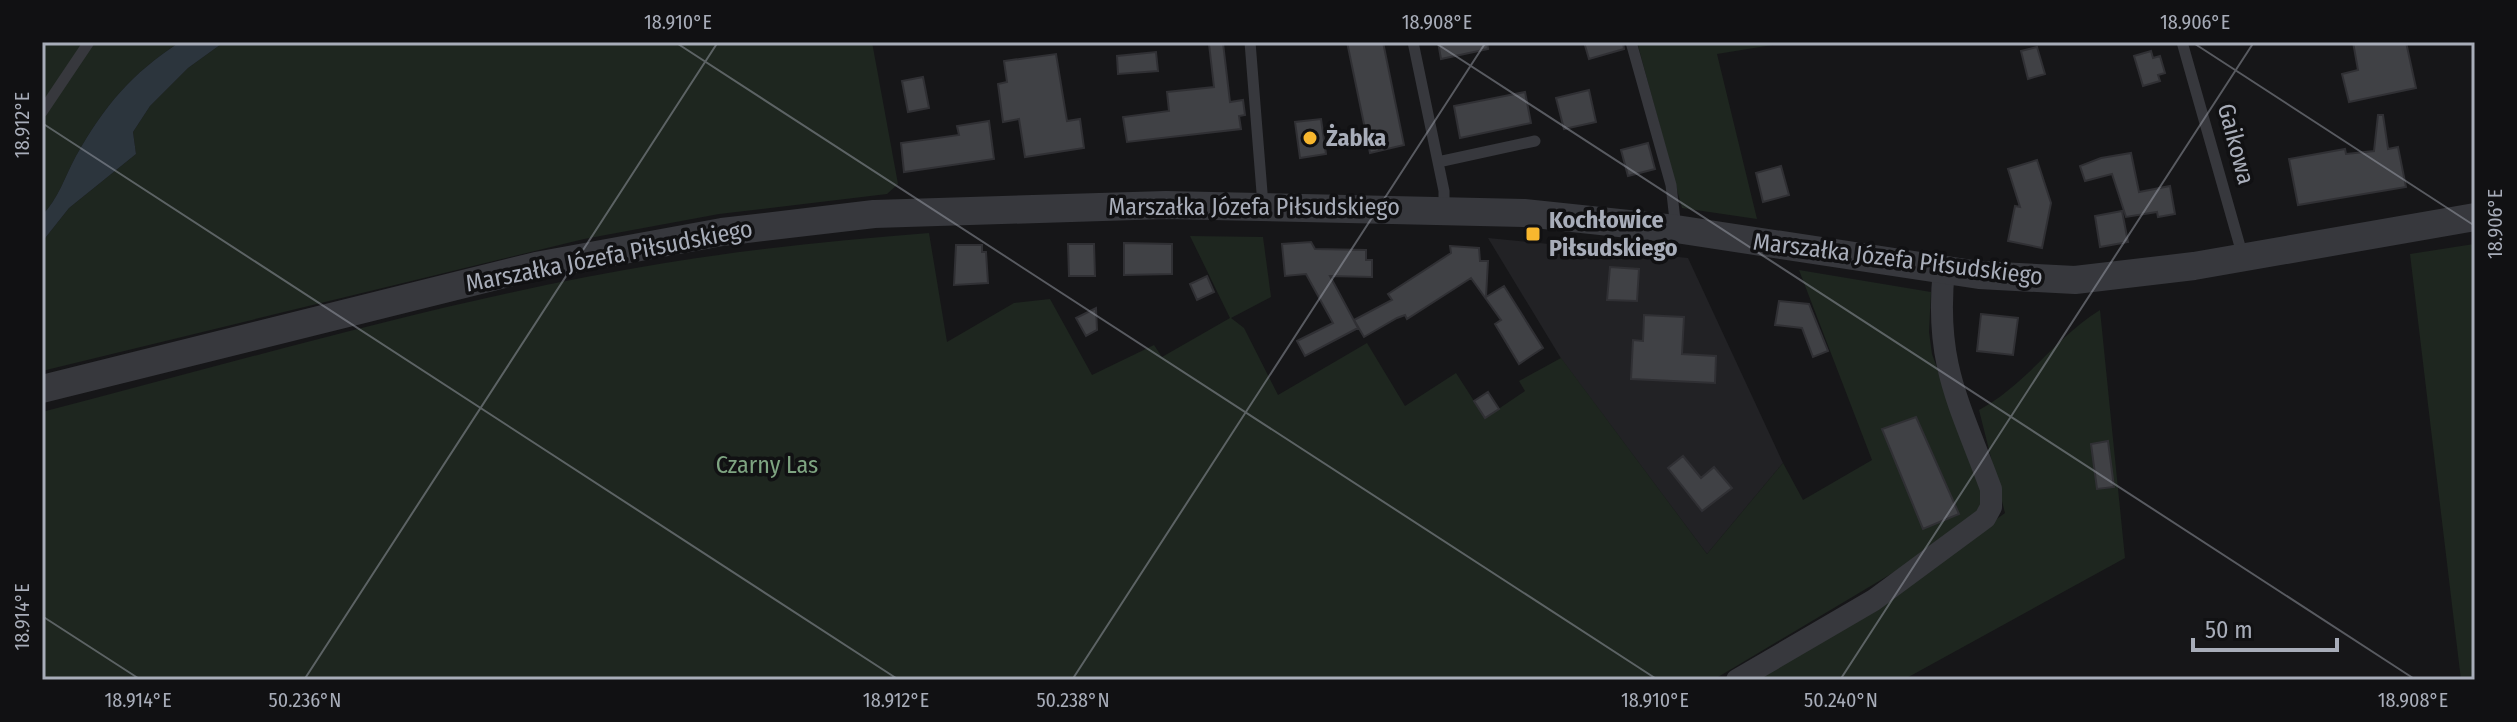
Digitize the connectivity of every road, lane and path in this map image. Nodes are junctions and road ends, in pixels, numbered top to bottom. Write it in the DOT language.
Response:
graph roads {
  1 [pos="89,42"];
  2 [pos="1250,42"];
  3 [pos="1413,42"];
  4 [pos="1631,42"];
  5 [pos="2182,42"];
  6 [pos="42,112"];
  7 [pos="1535,141"];
  8 [pos="1438,162"];
  9 [pos="1263,206"];
  10 [pos="1444,210"];
  11 [pos="2475,217"];
  12 [pos="1676,229"];
  13 [pos="2243,257"];
  14 [pos="1944,269"];
  15 [pos="42,389"];
  16 [pos="1737,680"];
  1 -- 6 [label="lane"];
  2 -- 9 [label="lane"];
  3 -- 8 [label="lane"];
  4 -- 12 [label="lane"];
  5 -- 13 [label="lane, Gaikowa"];
  7 -- 8 [label="lane"];
  8 -- 10 [label="lane"];
  9 -- 10 [label="street, Marszałka Józefa Piłsudskiego"];
  9 -- 15 [label="street, Marszałka Józefa Piłsudskiego"];
  10 -- 12 [label="street, Marszałka Józefa Piłsudskiego"];
  11 -- 13 [label="street, Marszałka Józefa Piłsudskiego"];
  12 -- 14 [label="street, Marszałka Józefa Piłsudskiego"];
  13 -- 14 [label="street, Marszałka Józefa Piłsudskiego"];
  14 -- 16 [label="street"];
}
